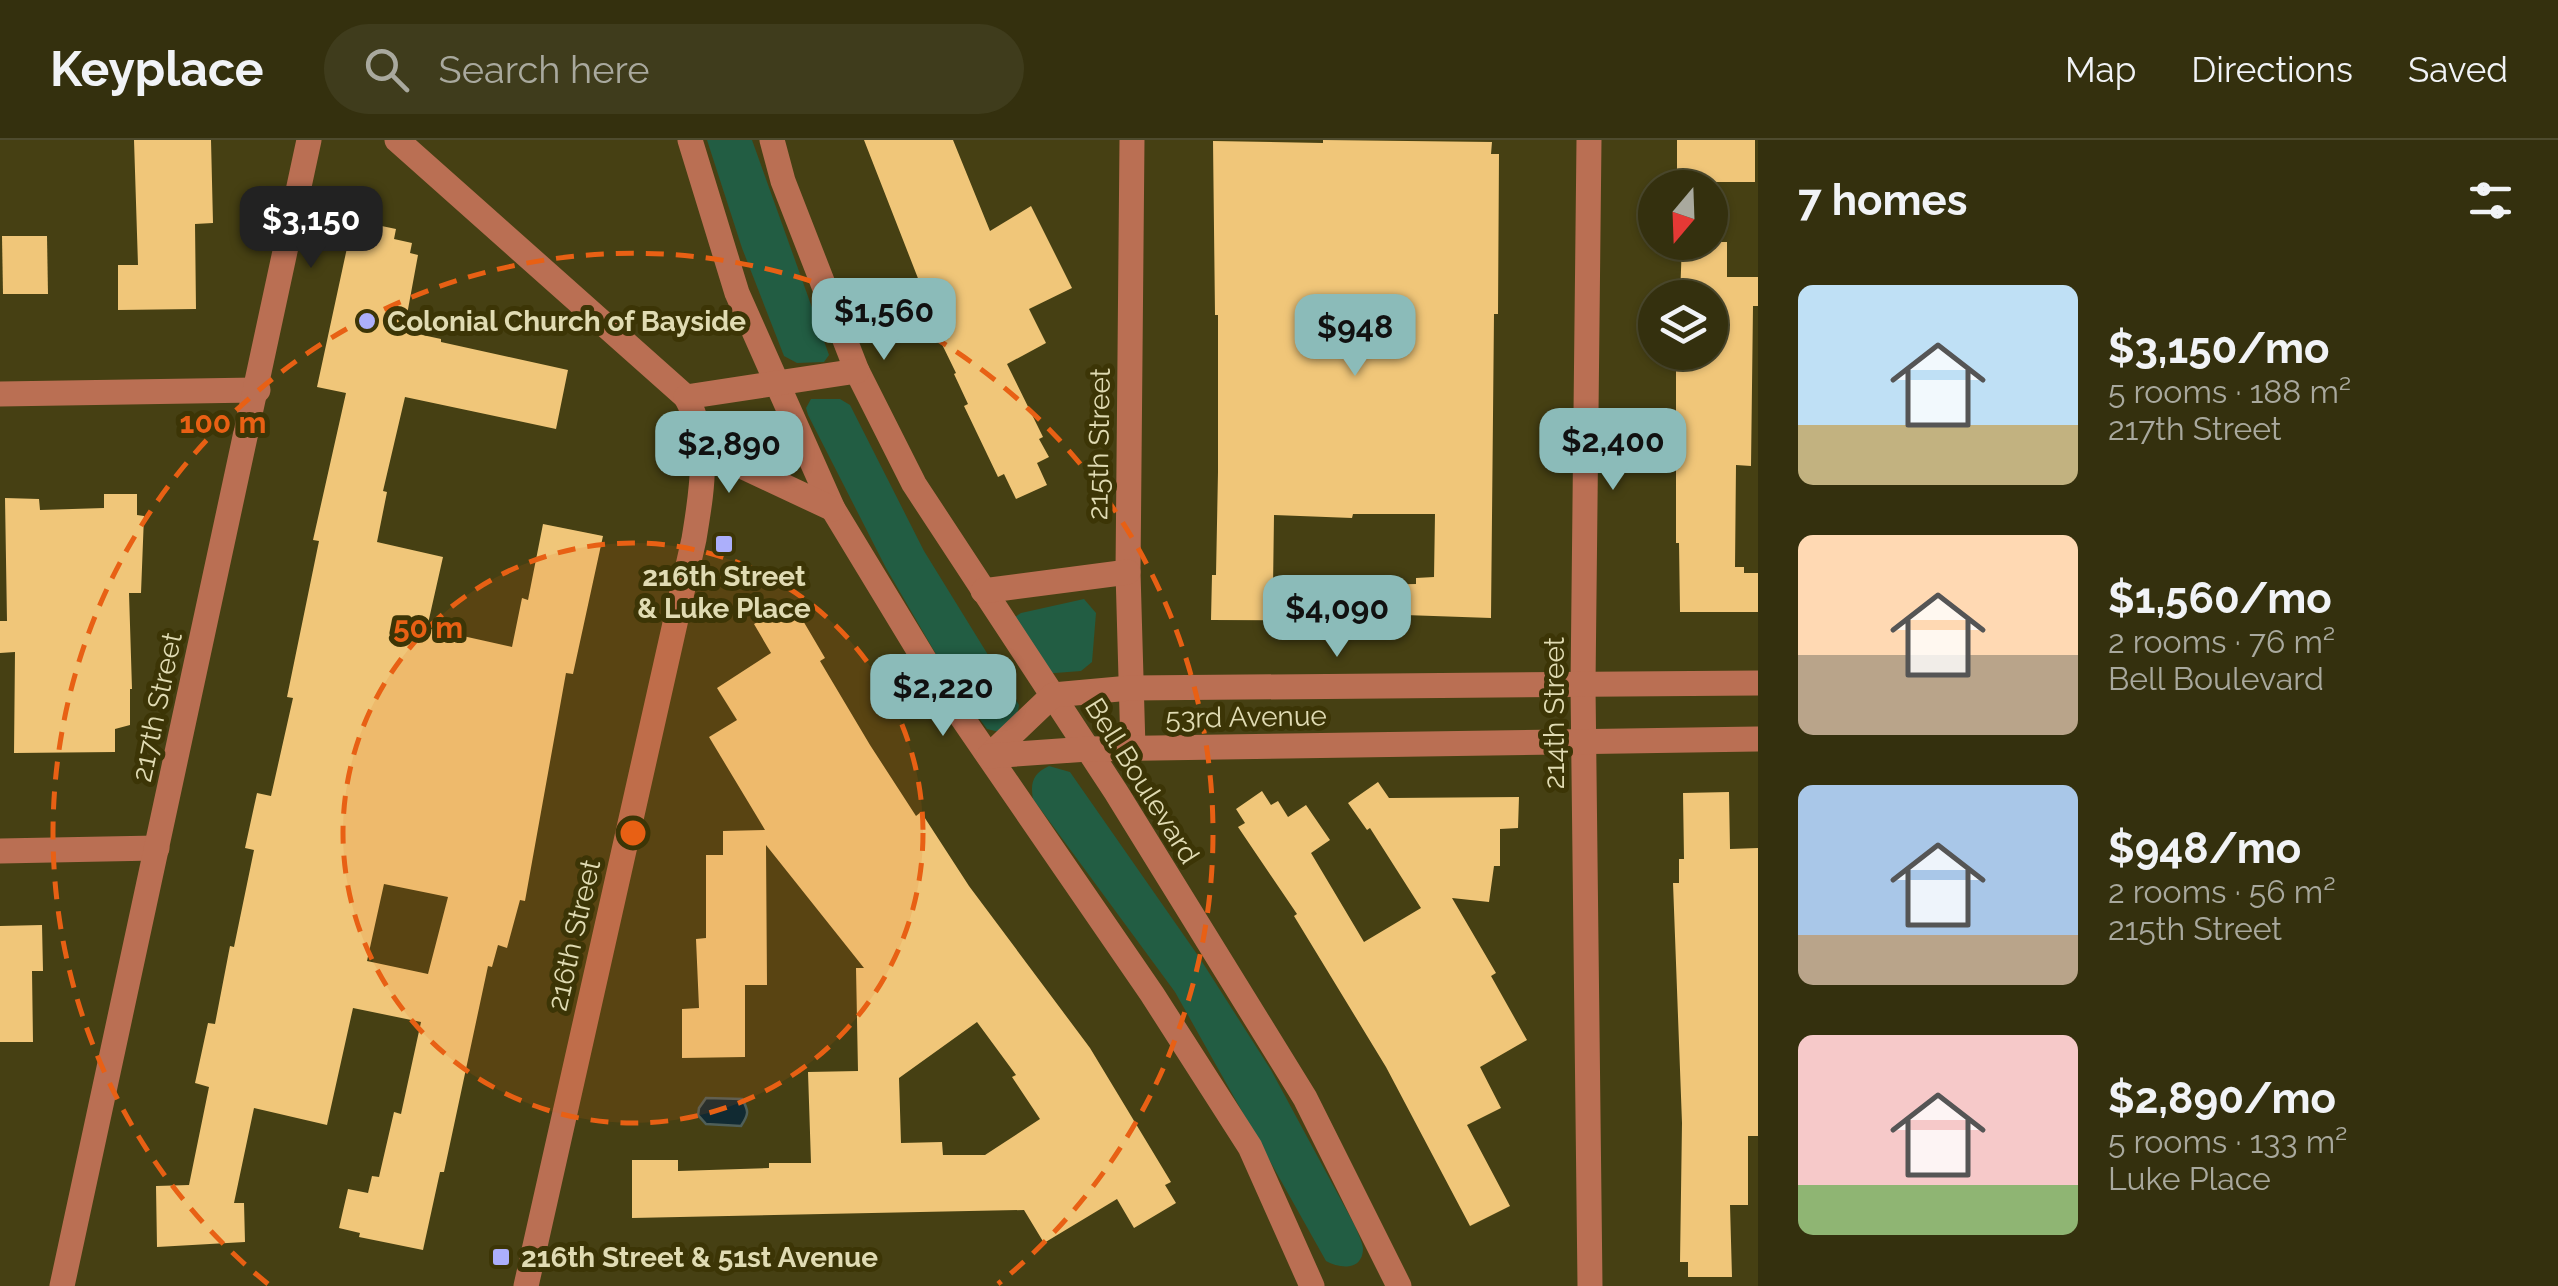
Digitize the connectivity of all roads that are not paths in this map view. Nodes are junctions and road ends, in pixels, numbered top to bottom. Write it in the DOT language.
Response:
graph roads {
  1 [pos="310,140"];
  2 [pos="397,140"];
  3 [pos="690,140"];
  4 [pos="772,140"];
  5 [pos="1132,140"];
  6 [pos="1589,140"];
  7 [pos="857,371"];
  8 [pos="777,384"];
  9 [pos="258,390"];
  10 [pos="0,394"];
  11 [pos="686,397"];
  12 [pos="703,448"];
  13 [pos="832,509"];
  14 [pos="1128,572"];
  15 [pos="982,590"];
  16 [pos="1758,683"];
  17 [pos="1583,686"];
  18 [pos="1130,688"];
  19 [pos="1053,695"];
  20 [pos="1758,739"];
  21 [pos="1584,742"];
  22 [pos="1133,748"];
  23 [pos="1088,749"];
  24 [pos="989,756"];
  25 [pos="157,848"];
  26 [pos="0,851"];
  27 [pos="62,1286"];
  28 [pos="526,1286"];
  29 [pos="1312,1286"];
  30 [pos="1400,1286"];
  31 [pos="1590,1286"];
  1 -- 9 [label="street, 217th Street"];
  2 -- 11 [label="street"];
  3 -- 8 [label="street"];
  4 -- 7 [label="street, Bell Boulevard"];
  5 -- 14 [label="street, 215th Street"];
  6 -- 17 [label="street, 214th Street"];
  7 -- 8 [label="street"];
  7 -- 15 [label="street, Bell Boulevard"];
  8 -- 11 [label="street"];
  8 -- 13 [label="street"];
  9 -- 10 [label="street"];
  9 -- 25 [label="street, 217th Street"];
  11 -- 12 [label="street"];
  12 -- 13 [label="street"];
  12 -- 28 [label="street, 216th Street"];
  13 -- 24 [label="street"];
  14 -- 15 [label="street"];
  14 -- 18 [label="street, 215th Street"];
  15 -- 19 [label="street, Bell Boulevard"];
  16 -- 17 [label="street, 53rd Avenue"];
  17 -- 18 [label="street, 53rd Avenue"];
  17 -- 21 [label="street, 214th Street"];
  18 -- 19 [label="street, 53rd Avenue"];
  18 -- 22 [label="street, 215th Street"];
  19 -- 23 [label="street, Bell Boulevard"];
  19 -- 24 [label="street"];
  20 -- 21 [label="street, 53rd Avenue"];
  21 -- 22 [label="street, 53rd Avenue"];
  21 -- 31 [label="street, 214th Street"];
  22 -- 23 [label="street, 53rd Avenue"];
  23 -- 24 [label="street, 53rd Avenue"];
  23 -- 30 [label="street, Bell Boulevard"];
  24 -- 29 [label="street"];
  25 -- 26 [label="street"];
  25 -- 27 [label="street, 217th Street"];
}
